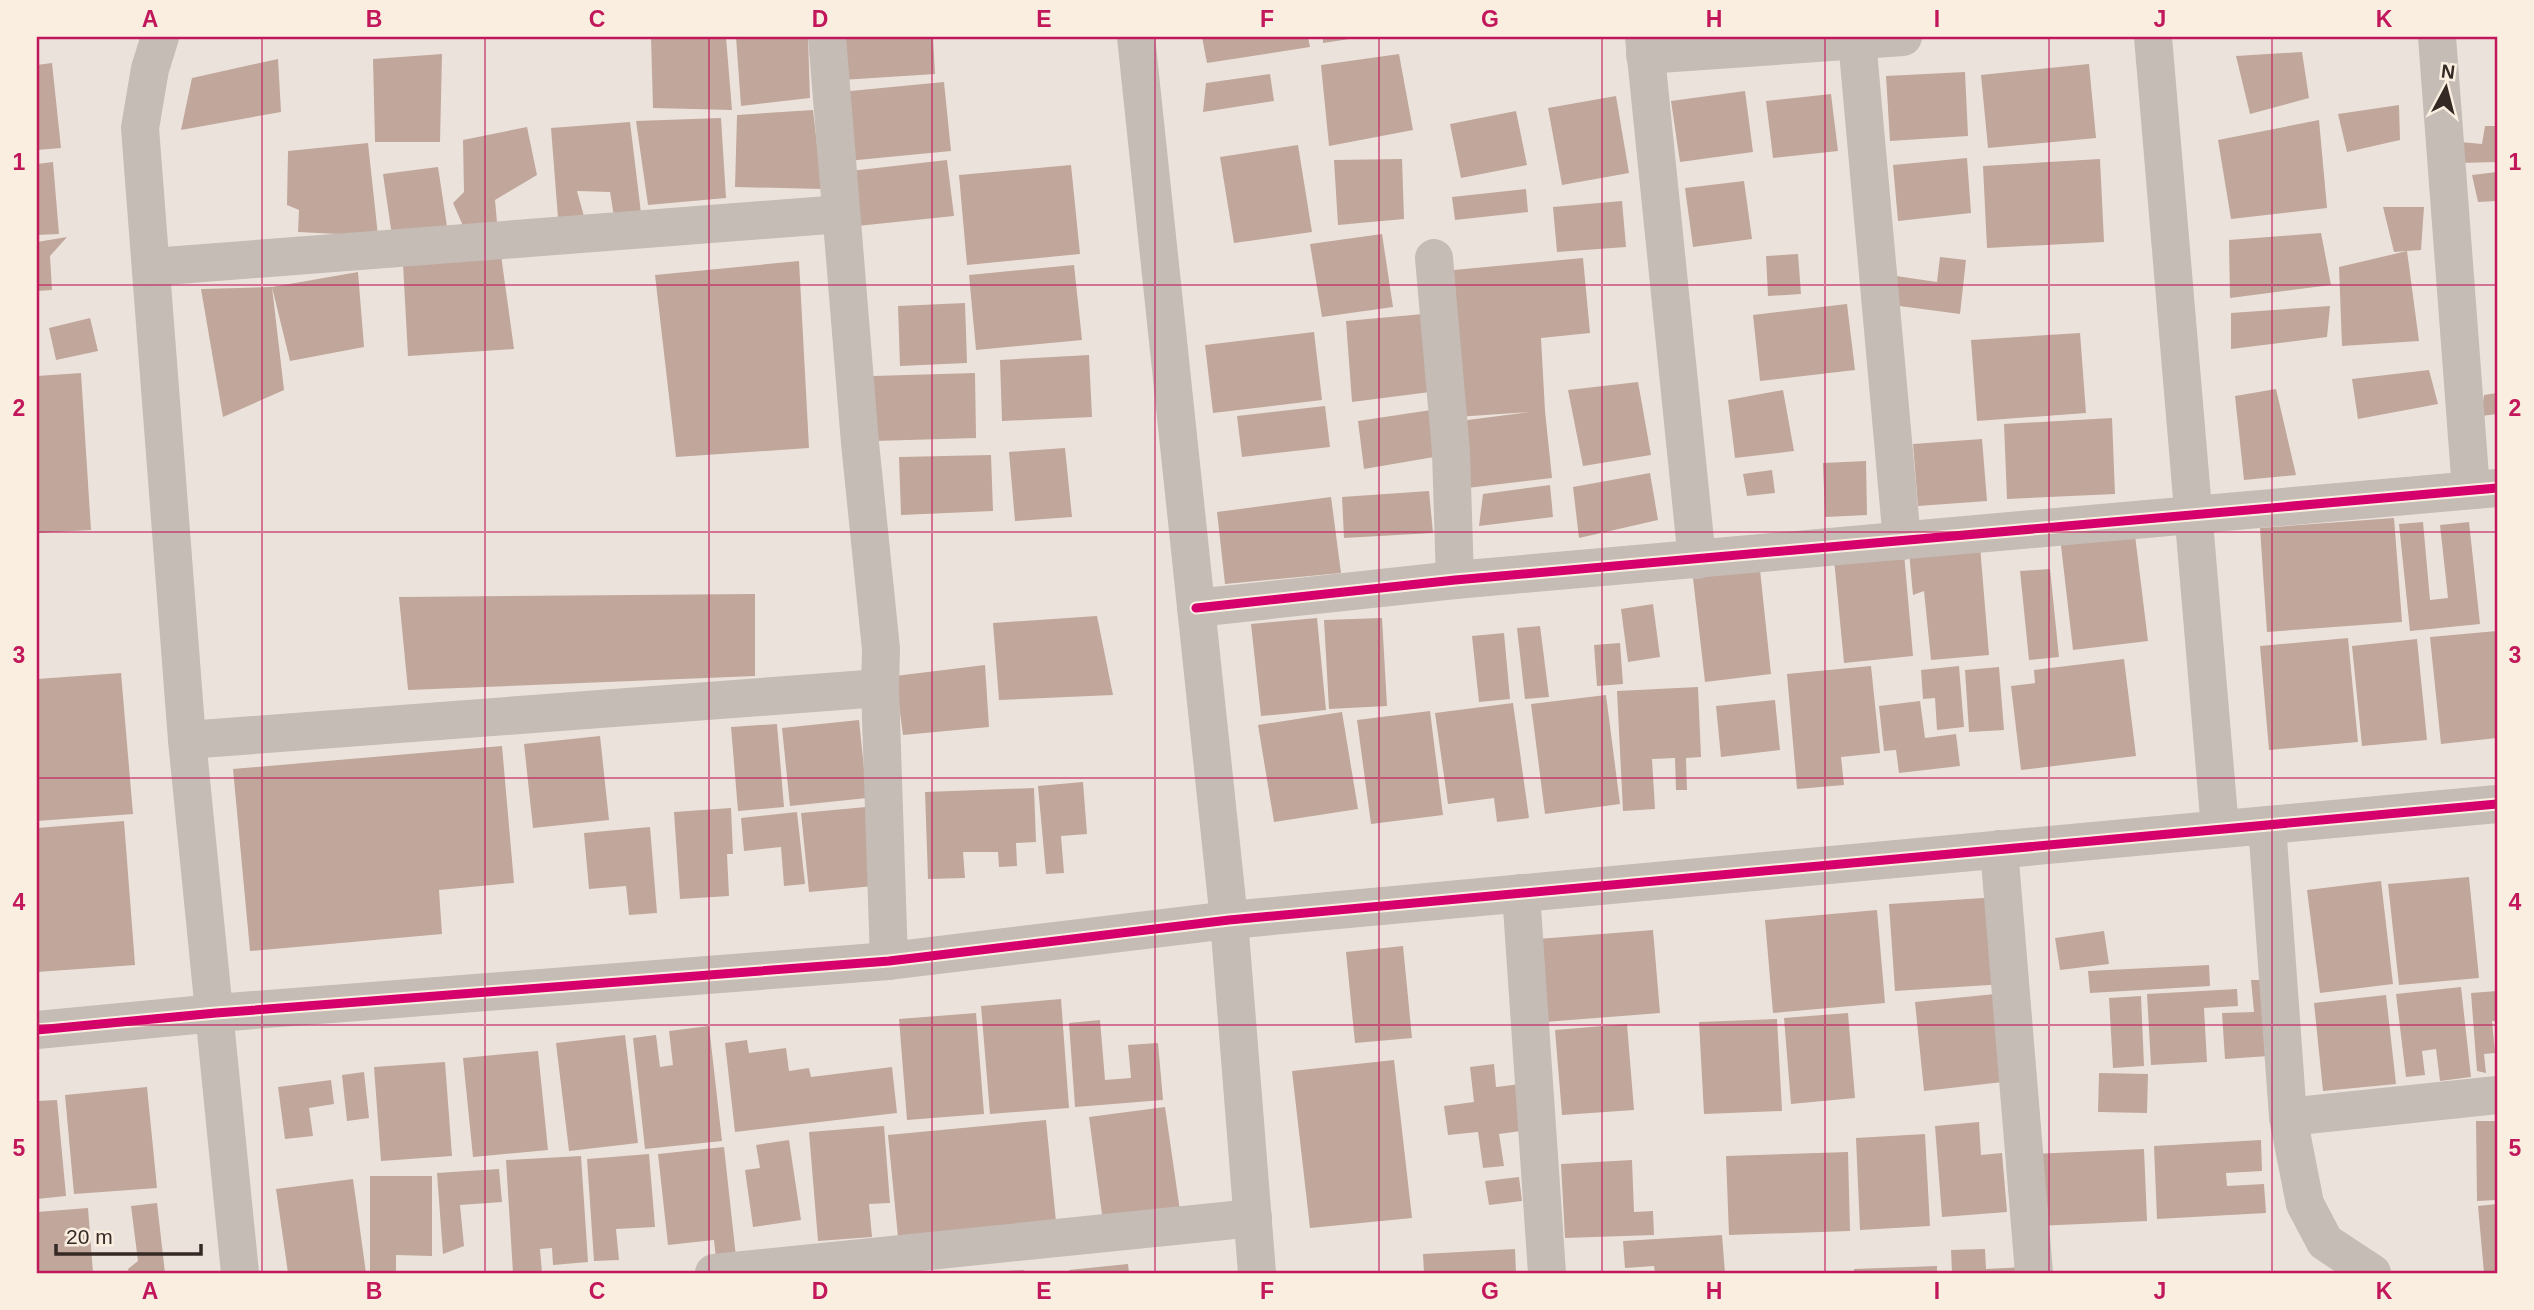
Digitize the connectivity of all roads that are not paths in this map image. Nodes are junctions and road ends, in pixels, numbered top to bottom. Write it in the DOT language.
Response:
graph roads {
  1 [pos="160,37"];
  2 [pos="827,37"];
  3 [pos="1136,37"];
  4 [pos="1903,37"];
  5 [pos="2153,37"];
  6 [pos="2437,37"];
  7 [pos="1857,40"];
  8 [pos="1644,46"];
  9 [pos="841,214"];
  10 [pos="1434,258"];
  11 [pos="152,267"];
  12 [pos="2484,489"];
  13 [pos="2193,516"];
  14 [pos="1902,541"];
  15 [pos="1697,560"];
  16 [pos="1455,580"];
  17 [pos="1196,608"];
  18 [pos="880,688"];
  19 [pos="187,740"];
  20 [pos="2497,804"];
  21 [pos="2267,825"];
  22 [pos="2220,829"];
  23 [pos="1999,849"];
  24 [pos="1521,893"];
  25 [pos="1229,920"];
  26 [pos="889,961"];
  27 [pos="216,1013"];
  28 [pos="37,1030"];
  29 [pos="2497,1095"];
  30 [pos="2288,1116"];
  31 [pos="1253,1218"];
  32 [pos="945,1262"];
  33 [pos="240,1273"];
  34 [pos="714,1273"];
  35 [pos="1257,1273"];
  36 [pos="1547,1273"];
  37 [pos="2034,1273"];
  38 [pos="2372,1273"];
  1 -- 11 [label="street"];
  2 -- 9 [label="street"];
  3 -- 17 [label="street"];
  4 -- 7 [label="street"];
  5 -- 13 [label="street"];
  6 -- 12 [label="street"];
  7 -- 8 [label="street"];
  7 -- 14 [label="street"];
  8 -- 15 [label="street"];
  9 -- 11 [label="street"];
  9 -- 18 [label="street"];
  10 -- 16 [label="street"];
  11 -- 19 [label="street"];
  12 -- 13 [label="street"];
  13 -- 14 [label="street"];
  13 -- 22 [label="street"];
  14 -- 15 [label="street"];
  15 -- 16 [label="street"];
  16 -- 17 [label="street"];
  17 -- 25 [label="street"];
  18 -- 19 [label="street"];
  18 -- 26 [label="street"];
  19 -- 27 [label="street"];
  20 -- 21 [label="street"];
  21 -- 22 [label="street"];
  21 -- 30 [label="street"];
  22 -- 23 [label="street"];
  23 -- 24 [label="street"];
  23 -- 37 [label="street"];
  24 -- 25 [label="street"];
  24 -- 36 [label="street"];
  25 -- 26 [label="street"];
  25 -- 31 [label="street"];
  26 -- 27 [label="street"];
  27 -- 28 [label="street"];
  27 -- 33 [label="street"];
  29 -- 30 [label="street"];
  30 -- 38 [label="street"];
  31 -- 32 [label="street"];
  31 -- 35 [label="street"];
  32 -- 34 [label="street"];
}
